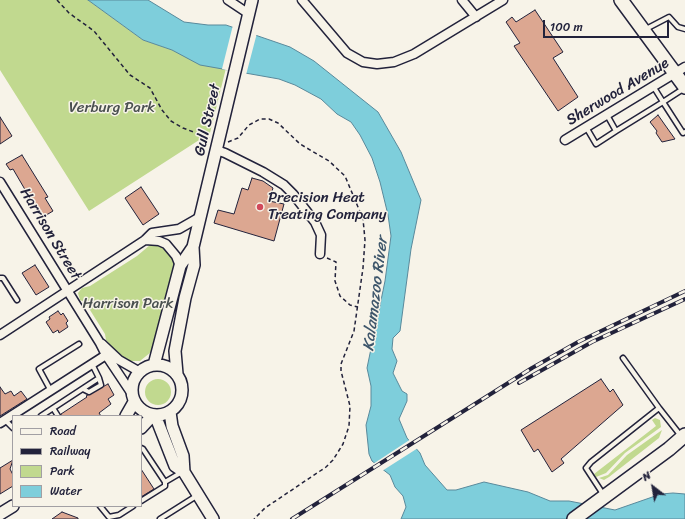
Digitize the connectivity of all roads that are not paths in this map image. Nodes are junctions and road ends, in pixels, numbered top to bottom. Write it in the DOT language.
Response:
graph roads {
  1 [pos="228,0"];
  2 [pos="252,0"];
  3 [pos="302,0"];
  4 [pos="462,0"];
  5 [pos="502,0"];
  6 [pos="621,0"];
  7 [pos="248,16"];
  8 [pos="476,16"];
  9 [pos="685,29"];
  10 [pos="644,30"];
  11 [pos="680,70"];
  12 [pos="653,86"];
  13 [pos="685,87"];
  14 [pos="663,102"];
  15 [pos="607,115"];
  16 [pos="586,127"];
  17 [pos="616,131"];
  18 [pos="685,132"];
  19 [pos="565,140"];
  20 [pos="217,145"];
  21 [pos="0,182"];
  22 [pos="200,217"];
  23 [pos="145,240"];
  24 [pos="193,248"];
  25 [pos="320,254"];
  26 [pos="180,266"];
  27 [pos="0,278"];
  28 [pos="67,292"];
  29 [pos="17,300"];
  30 [pos="0,335"];
  31 [pos="100,342"];
  32 [pos="79,344"];
  33 [pos="106,355"];
  34 [pos="622,358"];
  35 [pos="92,364"];
  36 [pos="154,365"];
  37 [pos="140,372"];
  38 [pos="177,374"];
  39 [pos="51,391"];
  40 [pos="133,398"];
  41 [pos="53,408"];
  42 [pos="659,408"];
  43 [pos="170,412"];
  44 [pos="14,415"];
  45 [pos="42,415"];
  46 [pos="57,415"];
  47 [pos="126,415"];
  48 [pos="154,415"];
  49 [pos="12,416"];
  50 [pos="3,422"];
  51 [pos="12,427"];
  52 [pos="142,427"];
  53 [pos="683,436"];
  54 [pos="142,449"];
  55 [pos="184,472"];
  56 [pos="165,482"];
  57 [pos="198,495"];
  58 [pos="600,499"];
  59 [pos="142,500"];
  60 [pos="12,507"];
  61 [pos="101,507"];
  62 [pos="132,507"];
  63 [pos="0,514"];
  64 [pos="120,517"];
  65 [pos="160,519"];
  66 [pos="213,519"];
  67 [pos="574,519"];
  1 -- 7 [label="street"];
  2 -- 7 [label="street, Gull Street"];
  3 -- 8 [label="street"];
  4 -- 8 [label="street"];
  5 -- 8 [label="street"];
  6 -- 10 [label="main road"];
  7 -- 20 [label="street, Gull Street"];
  9 -- 10 [label="lane"];
  10 -- 11 [label="main road"];
  11 -- 12 [label="street, Sherwood Avenue"];
  11 -- 13 [label="main road"];
  12 -- 14 [label="lane"];
  12 -- 15 [label="street, Sherwood Avenue"];
  13 -- 14 [label="lane"];
  14 -- 17 [label="lane"];
  14 -- 18 [label="lane"];
  15 -- 16 [label="street, Sherwood Avenue"];
  15 -- 17 [label="lane"];
  16 -- 17 [label="lane"];
  16 -- 19 [label="street, Sherwood Avenue"];
  20 -- 22 [label="street, Gull Street"];
  20 -- 25 [label="street"];
  21 -- 28 [label="street, Harrison Street"];
  22 -- 23 [label="street"];
  22 -- 24 [label="street, Gull Street"];
  23 -- 26 [label="street"];
  23 -- 28 [label="street"];
  24 -- 26 [label="street, Gull Street"];
  24 -- 38 [label="street, Gull Street"];
  26 -- 36 [label="street, Gull Street"];
  27 -- 29 [label="lane"];
  28 -- 30 [label="street"];
  28 -- 31 [label="street, Harrison Street"];
  31 -- 33 [label="street, Harrison Street"];
  31 -- 37 [label="street, Harrison Street"];
  32 -- 39 [label="lane"];
  33 -- 35 [label="street"];
  33 -- 40 [label="street, Harrison Street"];
  34 -- 42 [label="lane"];
  35 -- 39 [label="street"];
  35 -- 41 [label="lane"];
  36 -- 37 [label="street"];
  36 -- 38 [label="street"];
  37 -- 40 [label="street"];
  38 -- 43 [label="street"];
  39 -- 44 [label="street"];
  40 -- 47 [label="street"];
  40 -- 48 [label="street"];
  41 -- 45 [label="lane"];
  41 -- 46 [label="lane"];
  42 -- 53 [label="lane"];
  42 -- 58 [label="lane"];
  43 -- 48 [label="street"];
  43 -- 55 [label="street"];
  48 -- 52 [label="street"];
  48 -- 55 [label="street"];
  49 -- 50 [label="street"];
  50 -- 51 [label="lane"];
  53 -- 58 [label="main road"];
  54 -- 56 [label="lane"];
  55 -- 56 [label="lane"];
  55 -- 57 [label="street"];
  56 -- 59 [label="lane"];
  57 -- 65 [label="lane"];
  57 -- 66 [label="street"];
  58 -- 67 [label="main road"];
  60 -- 63 [label="street"];
  61 -- 64 [label="lane"];
  62 -- 64 [label="lane"];
}
